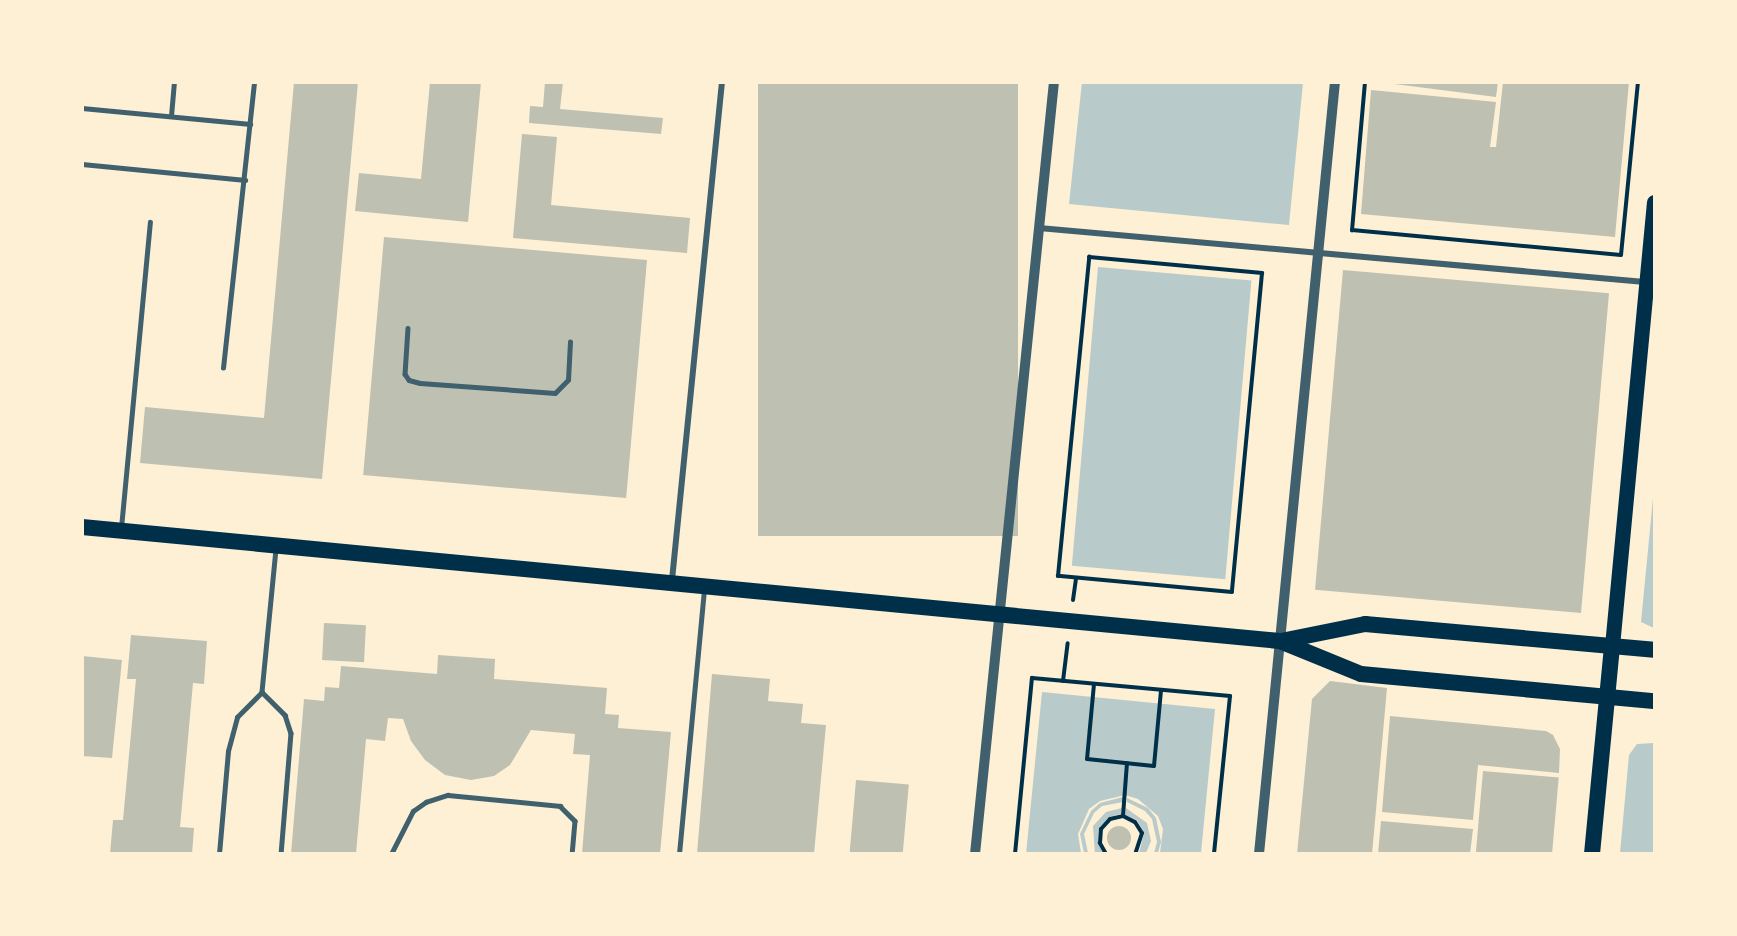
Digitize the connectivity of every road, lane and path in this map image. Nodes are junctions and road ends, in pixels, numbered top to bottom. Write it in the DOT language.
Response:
graph roads {
  1 [pos="174,82"];
  2 [pos="254,82"];
  3 [pos="722,82"];
  4 [pos="1054,82"];
  5 [pos="1335,82"];
  6 [pos="1365,82"];
  7 [pos="1638,82"];
  8 [pos="82,108"];
  9 [pos="171,116"];
  10 [pos="250,124"];
  11 [pos="82,164"];
  12 [pos="245,180"];
  13 [pos="1654,202"];
  14 [pos="150,222"];
  15 [pos="1039,228"];
  16 [pos="1318,253"];
  17 [pos="1647,282"];
  18 [pos="408,328"];
  19 [pos="570,342"];
  20 [pos="223,368"];
  21 [pos="82,527"];
  22 [pos="120,531"];
  23 [pos="277,546"];
  24 [pos="1058,576"];
  25 [pos="672,583"];
  26 [pos="705,586"];
  27 [pos="999,615"];
  28 [pos="1280,641"];
  29 [pos="1611,646"];
  30 [pos="1654,650"];
  31 [pos="1094,684"];
  32 [pos="1161,690"];
  33 [pos="262,692"];
  34 [pos="1606,697"];
  35 [pos="1654,701"];
  36 [pos="1127,763"];
  37 [pos="1123,816"];
  38 [pos="219,854"];
  39 [pos="281,854"];
  40 [pos="391,854"];
  41 [pos="572,854"];
  42 [pos="679,854"];
  43 [pos="975,854"];
  44 [pos="1015,854"];
  45 [pos="1106,854"];
  46 [pos="1136,854"];
  47 [pos="1214,854"];
  48 [pos="1259,854"];
  49 [pos="1592,854"];
  1 -- 9 [label="lane"];
  2 -- 10 [label="lane"];
  3 -- 25 [label="street"];
  4 -- 15 [label="street"];
  5 -- 16 [label="street"];
  6 -- 7 [label="path"];
  8 -- 9 [label="lane"];
  9 -- 10 [label="lane"];
  10 -- 12 [label="lane"];
  11 -- 12 [label="lane"];
  12 -- 20 [label="lane"];
  13 -- 17 [label="main road"];
  14 -- 22 [label="lane"];
  15 -- 16 [label="street"];
  15 -- 27 [label="street"];
  16 -- 17 [label="street"];
  16 -- 28 [label="street"];
  17 -- 29 [label="main road"];
  18 -- 19 [label="lane"];
  21 -- 22 [label="highway"];
  22 -- 23 [label="highway"];
  23 -- 25 [label="highway"];
  23 -- 33 [label="lane"];
  24 -- 24 [label="path"];
  25 -- 26 [label="highway"];
  26 -- 27 [label="highway"];
  26 -- 42 [label="lane"];
  27 -- 28 [label="highway"];
  27 -- 43 [label="street"];
  28 -- 29 [label="highway"];
  28 -- 34 [label="highway"];
  28 -- 48 [label="street"];
  29 -- 30 [label="highway"];
  29 -- 34 [label="highway"];
  31 -- 32 [label="path"];
  31 -- 36 [label="path"];
  31 -- 44 [label="path"];
  32 -- 36 [label="path"];
  32 -- 47 [label="path"];
  33 -- 38 [label="lane"];
  33 -- 39 [label="lane"];
  34 -- 35 [label="highway"];
  34 -- 49 [label="highway"];
  36 -- 37 [label="path"];
  37 -- 45 [label="path"];
  37 -- 46 [label="path"];
  40 -- 41 [label="lane"];
}
